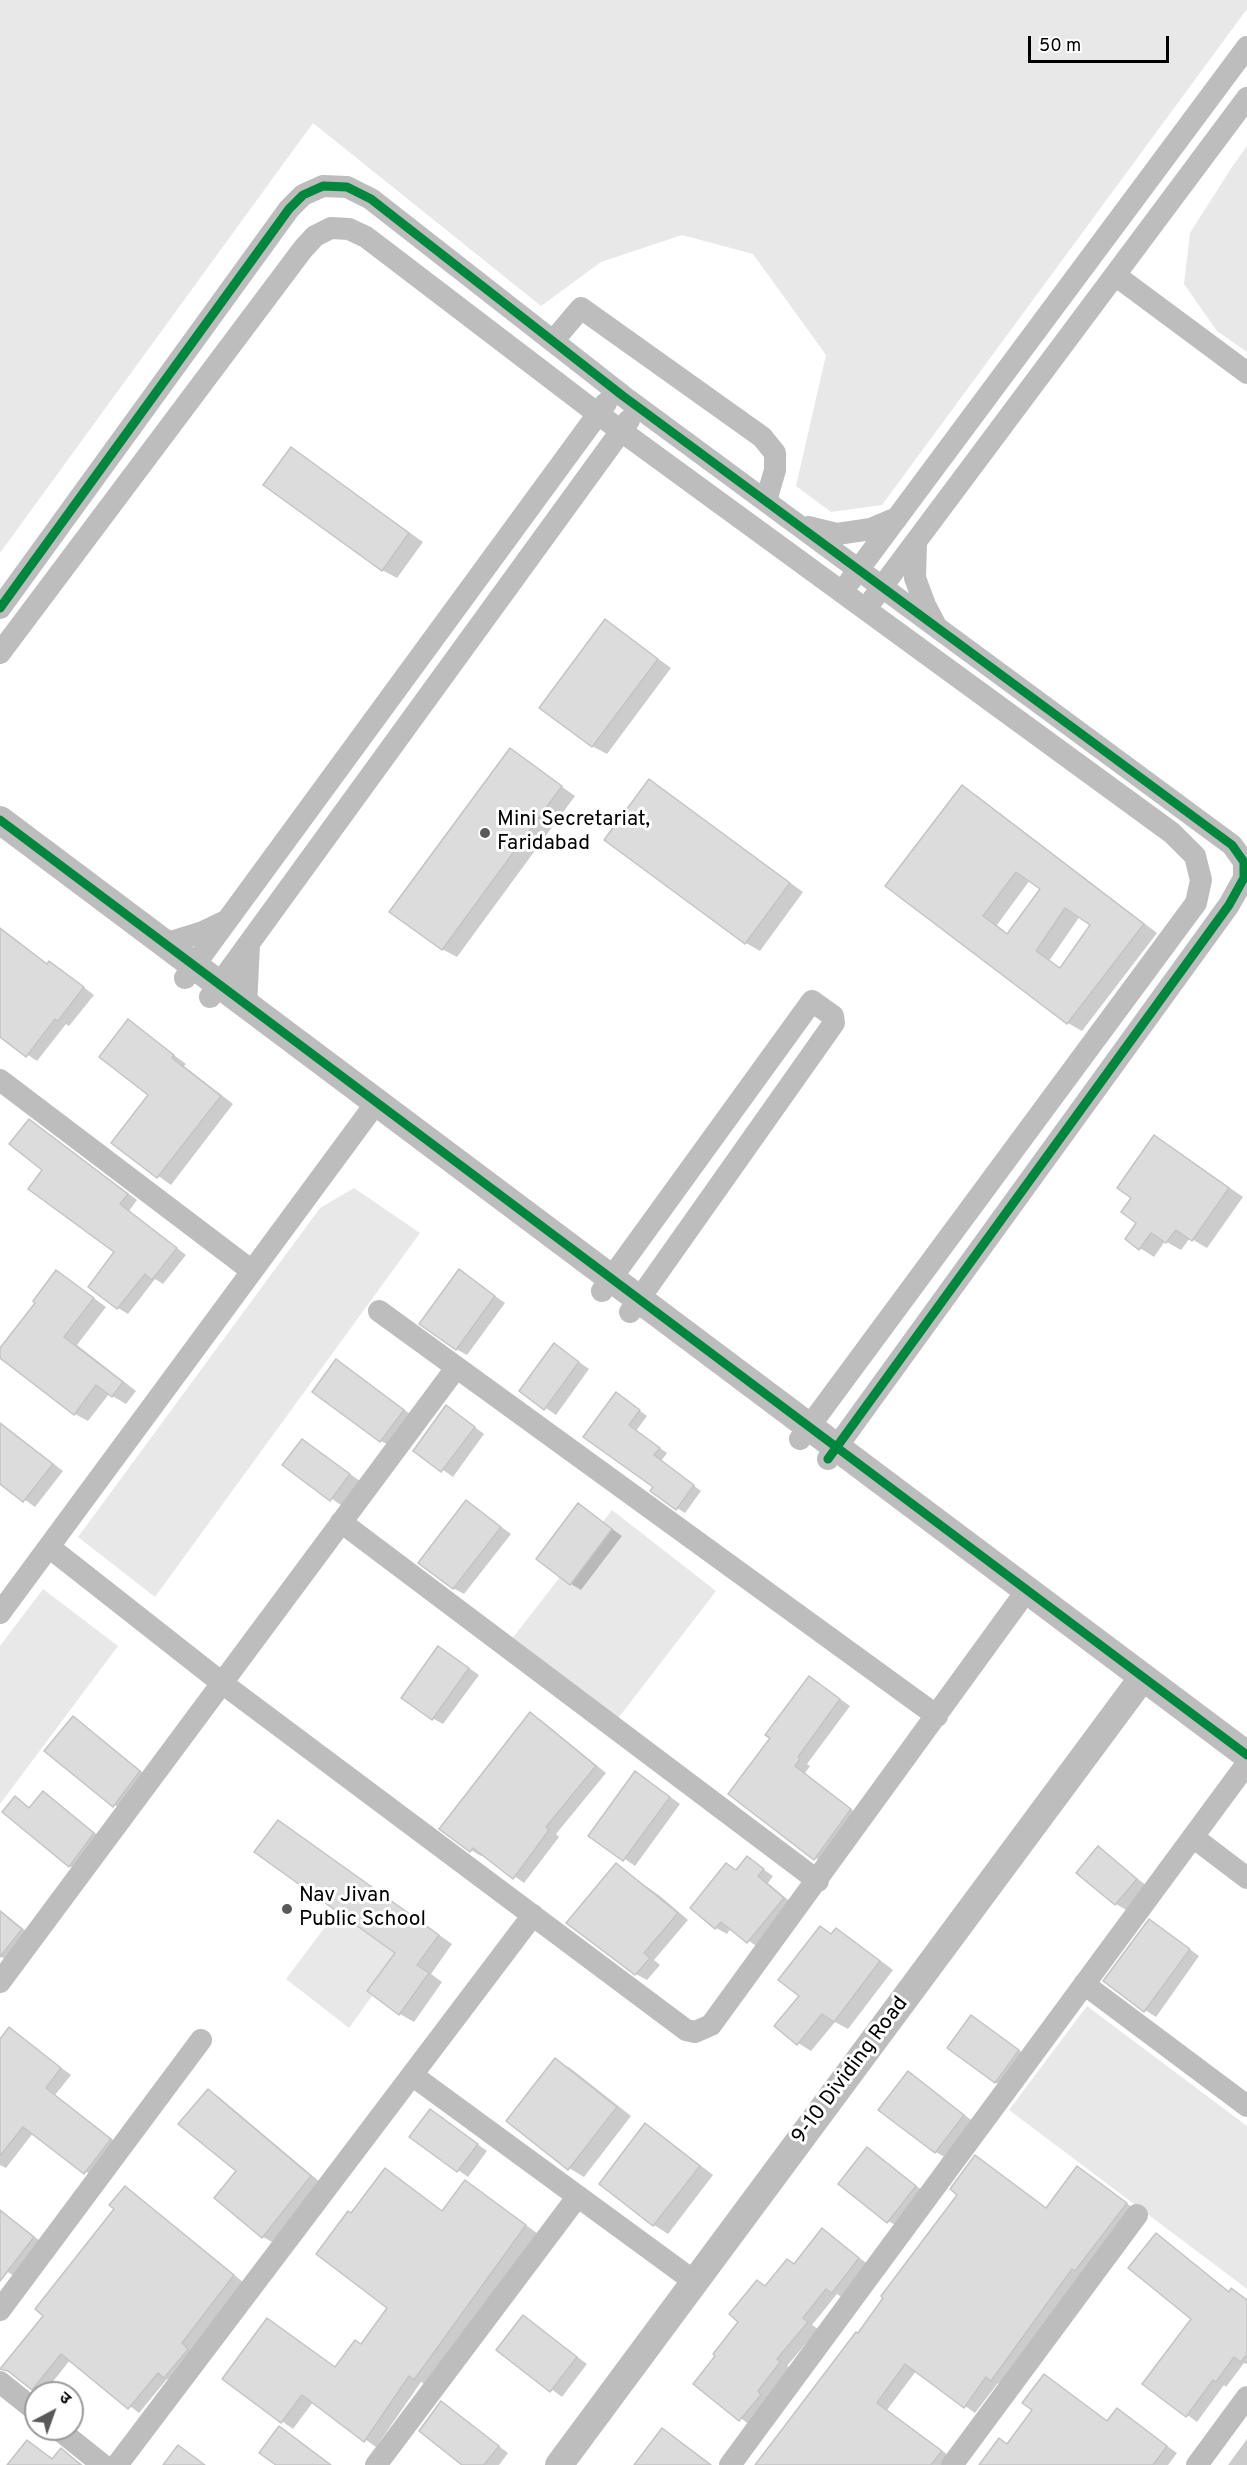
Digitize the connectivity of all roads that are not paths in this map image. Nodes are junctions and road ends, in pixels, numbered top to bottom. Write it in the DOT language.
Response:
graph roads {
  1 [pos="1247,47"];
  2 [pos="1247,98"];
  3 [pos="1115,275"];
  4 [pos="554,341"];
  5 [pos="1247,373"];
  6 [pos="616,390"];
  7 [pos="640,408"];
  8 [pos="598,414"];
  9 [pos="620,430"];
  10 [pos="766,501"];
  11 [pos="897,518"];
  12 [pos="797,524"];
  13 [pos="916,543"];
  14 [pos="859,570"];
  15 [pos="883,587"];
  16 [pos="842,592"];
  17 [pos="0,608"];
  18 [pos="866,609"];
  19 [pos="936,626"];
  20 [pos="0,653"];
  21 [pos="0,820"];
  22 [pos="0,838"];
  23 [pos="227,920"];
  24 [pos="162,942"];
  25 [pos="249,944"];
  26 [pos="189,972"];
  27 [pos="214,991"];
  28 [pos="246,1006"];
  29 [pos="2,1086"];
  30 [pos="372,1110"];
  31 [pos="252,1271"];
  32 [pos="606,1285"];
  33 [pos="634,1306"];
  34 [pos="379,1311"];
  35 [pos="456,1368"];
  36 [pos="804,1433"];
  37 [pos="832,1454"];
  38 [pos="341,1522"];
  39 [pos="49,1547"];
  40 [pos="1023,1596"];
  41 [pos="0,1613"];
  42 [pos="222,1683"];
  43 [pos="1139,1683"];
  44 [pos="937,1716"];
  45 [pos="1246,1765"];
  46 [pos="1193,1837"];
  47 [pos="1247,1878"];
  48 [pos="818,1881"];
  49 [pos="533,1915"];
  50 [pos="0,1982"];
  51 [pos="1084,1984"];
  52 [pos="201,2040"];
  53 [pos="412,2074"];
  54 [pos="1247,2106"];
  55 [pos="578,2196"];
  56 [pos="1137,2214"];
  57 [pos="695,2282"];
  58 [pos="0,2310"];
  59 [pos="0,2382"];
  60 [pos="1247,2397"];
  61 [pos="24,2401"];
  62 [pos="73,2441"];
  63 [pos="103,2465"];
  64 [pos="117,2465"];
  65 [pos="376,2465"];
  66 [pos="559,2465"];
  67 [pos="730,2465"];
  68 [pos="952,2465"];
  69 [pos="1197,2465"];
  1 -- 11 [label="street"];
  2 -- 3 [label="street"];
  3 -- 5 [label="street"];
  3 -- 13 [label="street"];
  4 -- 6 [label="street"];
  4 -- 10 [label="street"];
  4 -- 17 [label="street"];
  6 -- 7 [label="street"];
  6 -- 8 [label="street"];
  7 -- 9 [label="street"];
  7 -- 10 [label="street"];
  8 -- 9 [label="street"];
  8 -- 20 [label="street"];
  8 -- 23 [label="street"];
  9 -- 16 [label="street"];
  9 -- 25 [label="street"];
  10 -- 12 [label="street"];
  11 -- 12 [label="street"];
  11 -- 14 [label="street"];
  12 -- 14 [label="street"];
  13 -- 15 [label="street"];
  13 -- 19 [label="street"];
  14 -- 15 [label="street"];
  14 -- 16 [label="street"];
  15 -- 18 [label="street"];
  15 -- 19 [label="street"];
  16 -- 18 [label="street"];
  18 -- 36 [label="street"];
  19 -- 37 [label="street"];
  21 -- 24 [label="street"];
  22 -- 26 [label="street"];
  23 -- 24 [label="street"];
  23 -- 26 [label="street"];
  24 -- 26 [label="street"];
  25 -- 27 [label="street"];
  25 -- 28 [label="street"];
  26 -- 27 [label="street"];
  27 -- 28 [label="street"];
  27 -- 30 [label="street"];
  28 -- 30 [label="street"];
  29 -- 31 [label="street"];
  30 -- 31 [label="street"];
  30 -- 32 [label="street"];
  31 -- 39 [label="street"];
  32 -- 33 [label="street"];
  32 -- 33 [label="street"];
  33 -- 36 [label="street"];
  34 -- 35 [label="street"];
  35 -- 38 [label="street"];
  35 -- 44 [label="street"];
  36 -- 37 [label="street"];
  37 -- 40 [label="street"];
  38 -- 42 [label="street"];
  38 -- 48 [label="street"];
  39 -- 41 [label="street"];
  39 -- 42 [label="street"];
  40 -- 43 [label="street"];
  40 -- 44 [label="street"];
  42 -- 49 [label="street"];
  42 -- 50 [label="street"];
  43 -- 45 [label="street"];
  43 -- 57 [label="street, 9-10 Dividing Road"];
  44 -- 48 [label="street"];
  45 -- 46 [label="street"];
  46 -- 47 [label="street"];
  46 -- 51 [label="street"];
  48 -- 49 [label="street"];
  49 -- 53 [label="street"];
  51 -- 54 [label="street"];
  51 -- 67 [label="street"];
  52 -- 58 [label="street"];
  53 -- 55 [label="street"];
  53 -- 64 [label="street"];
  55 -- 57 [label="street"];
  55 -- 65 [label="street"];
  56 -- 68 [label="street"];
  57 -- 66 [label="street, 9-10 Dividing Road"];
  59 -- 61 [label="street"];
  60 -- 69 [label="street"];
  62 -- 63 [label="street"];
}
